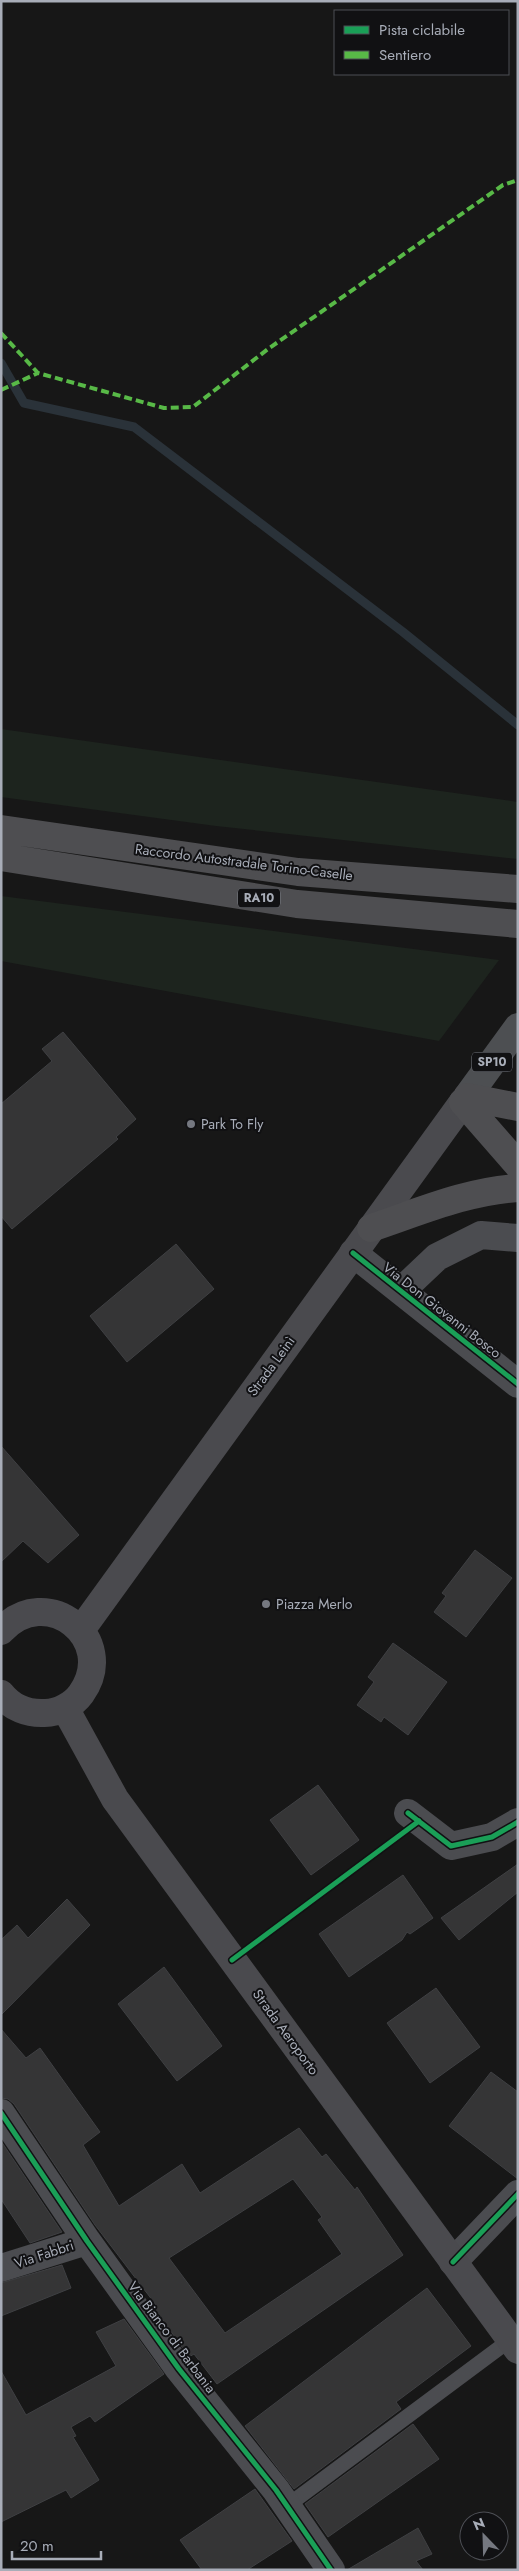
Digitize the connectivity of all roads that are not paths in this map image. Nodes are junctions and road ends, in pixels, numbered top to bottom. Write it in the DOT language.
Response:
graph roads {
  1 [pos="1,830"];
  2 [pos="1,857"];
  3 [pos="518,889"];
  4 [pos="518,924"];
  5 [pos="518,1027"];
  6 [pos="465,1100"];
  7 [pos="518,1107"];
  8 [pos="518,1165"];
  9 [pos="518,1188"];
  10 [pos="371,1228"];
  11 [pos="518,1238"];
  12 [pos="353,1253"];
  13 [pos="401,1291"];
  14 [pos="518,1384"];
  15 [pos="81,1630"];
  16 [pos="1,1632"];
  17 [pos="3,1700"];
  18 [pos="65,1708"];
  19 [pos="408,1813"];
  20 [pos="518,1822"];
  21 [pos="1,2113"];
  22 [pos="518,2194"];
  23 [pos="87,2241"];
  24 [pos="453,2262"];
  25 [pos="1,2268"];
  26 [pos="514,2345"];
  27 [pos="287,2506"];
  28 [pos="331,2570"];
  1 -- 3 [label="highway, Raccordo Autostradale Torino-Caselle / RA10"];
  2 -- 4 [label="highway, RA10"];
  5 -- 6 [label="main road, Strada Leinì / SP10"];
  6 -- 7 [label="highway"];
  6 -- 8 [label="highway"];
  6 -- 10 [label="main road, Strada Leinì / SP10"];
  9 -- 10 [label="highway"];
  10 -- 12 [label="main road, Strada Leinì / SP10"];
  11 -- 13 [label="street"];
  12 -- 13 [label="street, Via Don Giovanni Bosco"];
  12 -- 15 [label="main road, Strada Leinì / SP10"];
  13 -- 14 [label="street, Via Don Giovanni Bosco"];
  15 -- 16 [label="main road"];
  15 -- 18 [label="main road"];
  17 -- 18 [label="main road"];
  18 -- 24 [label="main road, Strada Aeroporto"];
  19 -- 20 [label="street"];
  21 -- 23 [label="street, Via Bianco di Barbania"];
  22 -- 24 [label="street"];
  23 -- 25 [label="street, Via Fabbri"];
  23 -- 27 [label="street, Via Bianco di Barbania"];
  24 -- 26 [label="main road, Strada Aeroporto"];
  26 -- 27 [label="lane"];
  27 -- 28 [label="street, Via Bianco di Barbania"];
}
